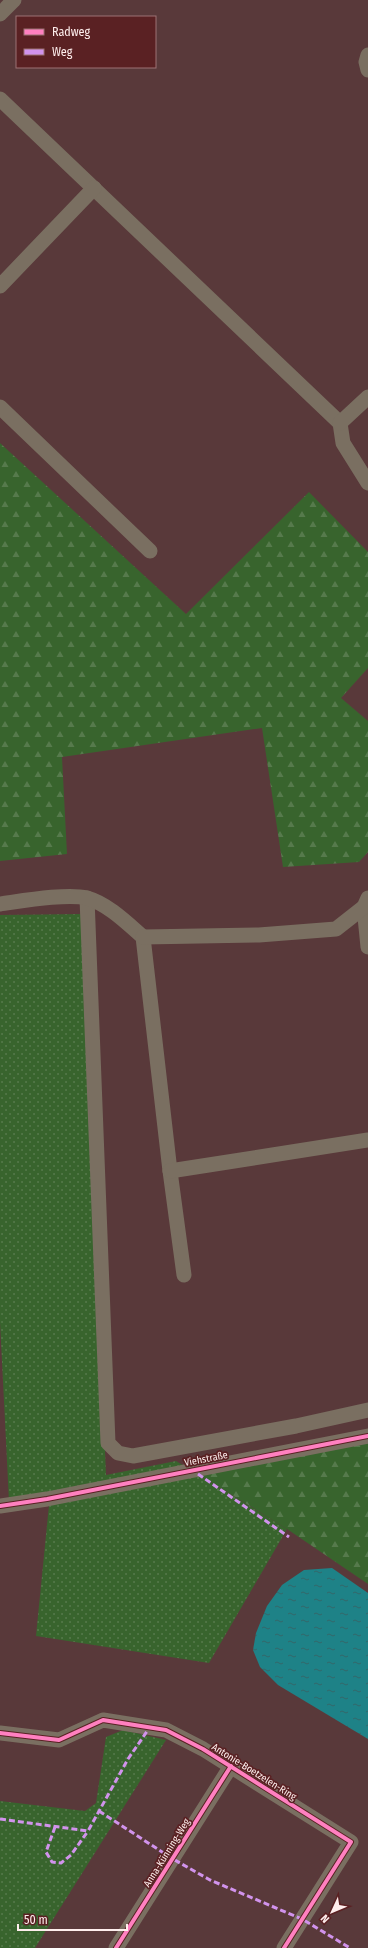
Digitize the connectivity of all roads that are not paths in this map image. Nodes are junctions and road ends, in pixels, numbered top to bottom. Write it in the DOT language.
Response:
graph roads {
  1 [pos="14,0"];
  2 [pos="0,14"];
  3 [pos="368,56"];
  4 [pos="368,70"];
  5 [pos="0,100"];
  6 [pos="94,188"];
  7 [pos="0,286"];
  8 [pos="368,397"];
  9 [pos="0,407"];
  10 [pos="340,423"];
  11 [pos="368,482"];
  12 [pos="150,551"];
  13 [pos="87,898"];
  14 [pos="366,902"];
  15 [pos="0,904"];
  16 [pos="143,937"];
  17 [pos="368,947"];
  18 [pos="368,1140"];
  19 [pos="170,1170"];
  20 [pos="184,1276"];
  21 [pos="368,1410"];
  22 [pos="368,1436"];
  23 [pos="0,1506"];
  24 [pos="0,1733"];
  25 [pos="231,1766"];
  26 [pos="116,1948"];
  27 [pos="284,1948"];
  1 -- 2 [label="street"];
  3 -- 4 [label="street"];
  5 -- 6 [label="street"];
  6 -- 7 [label="street"];
  6 -- 10 [label="street"];
  8 -- 10 [label="street"];
  9 -- 12 [label="street"];
  10 -- 11 [label="street"];
  13 -- 15 [label="street"];
  13 -- 16 [label="street"];
  13 -- 21 [label="street"];
  14 -- 16 [label="street"];
  14 -- 17 [label="street"];
  16 -- 19 [label="street"];
  18 -- 19 [label="street"];
  19 -- 20 [label="street"];
  22 -- 23 [label="street, Viehstraße"];
  24 -- 25 [label="street, Antonie-Boetzelen-Ring"];
  25 -- 26 [label="street, Anna-Künning-Weg"];
  25 -- 27 [label="street, Antonie-Boetzelen-Ring"];
}
